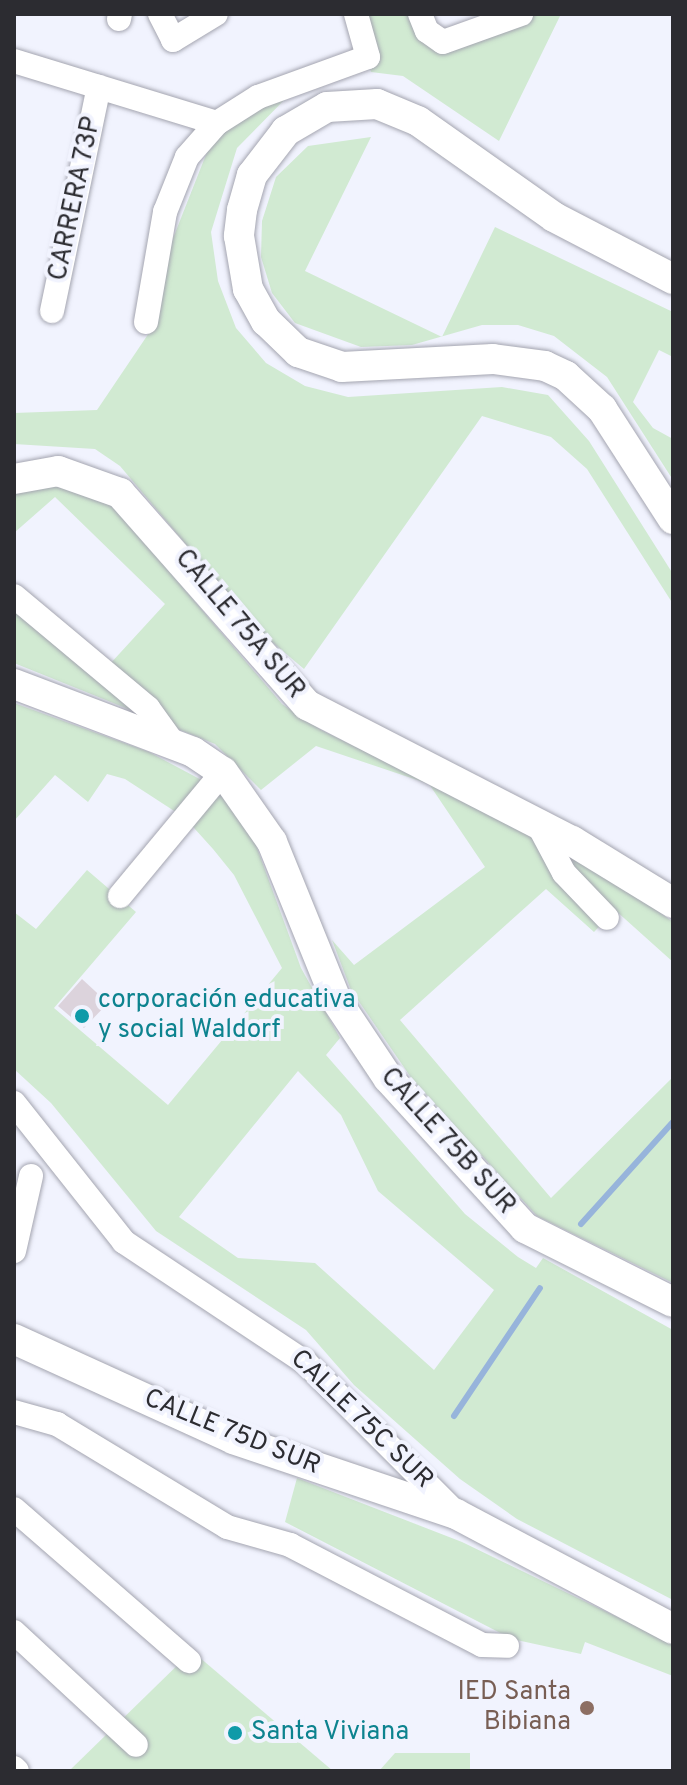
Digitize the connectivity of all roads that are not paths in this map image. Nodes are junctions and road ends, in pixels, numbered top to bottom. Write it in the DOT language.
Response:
graph roads {
  1 [pos="160,14"];
  2 [pos="216,14"];
  3 [pos="356,14"];
  4 [pos="420,14"];
  5 [pos="521,14"];
  6 [pos="14,61"];
  7 [pos="316,71"];
  8 [pos="99,87"];
  9 [pos="327,107"];
  10 [pos="217,123"];
  11 [pos="673,279"];
  12 [pos="52,311"];
  13 [pos="146,322"];
  14 [pos="14,479"];
  15 [pos="673,519"];
  16 [pos="14,596"];
  17 [pos="14,684"];
  18 [pos="174,744"];
  19 [pos="223,772"];
  20 [pos="538,824"];
  21 [pos="120,896"];
  22 [pos="673,903"];
  23 [pos="607,918"];
  24 [pos="14,1103"];
  25 [pos="31,1176"];
  26 [pos="14,1251"];
  27 [pos="673,1302"];
  28 [pos="14,1339"];
  29 [pos="14,1412"];
  30 [pos="14,1509"];
  31 [pos="456,1514"];
  32 [pos="673,1629"];
  33 [pos="14,1632"];
  34 [pos="507,1646"];
  35 [pos="189,1661"];
  36 [pos="136,1745"];
  1 -- 2 [label="street"];
  3 -- 7 [label="street"];
  4 -- 5 [label="street"];
  6 -- 8 [label="street"];
  7 -- 9 [label="street"];
  7 -- 10 [label="street"];
  8 -- 10 [label="street"];
  8 -- 12 [label="street, CARRERA 73P"];
  9 -- 11 [label="street"];
  9 -- 15 [label="street"];
  10 -- 13 [label="street"];
  14 -- 20 [label="street, CALLE 75A SUR"];
  16 -- 18 [label="street"];
  17 -- 18 [label="street, CALLE 75B SUR"];
  18 -- 19 [label="street, CALLE 75B SUR"];
  19 -- 21 [label="street"];
  19 -- 27 [label="street, CALLE 75B SUR"];
  20 -- 22 [label="street, CALLE 75A SUR"];
  20 -- 23 [label="street"];
  24 -- 31 [label="street, CALLE 75C SUR"];
  25 -- 26 [label="street"];
  28 -- 31 [label="street, CALLE 75D SUR"];
  29 -- 34 [label="street"];
  30 -- 35 [label="street"];
  31 -- 32 [label="street, CALLE 75C SUR"];
  33 -- 36 [label="street"];
}
